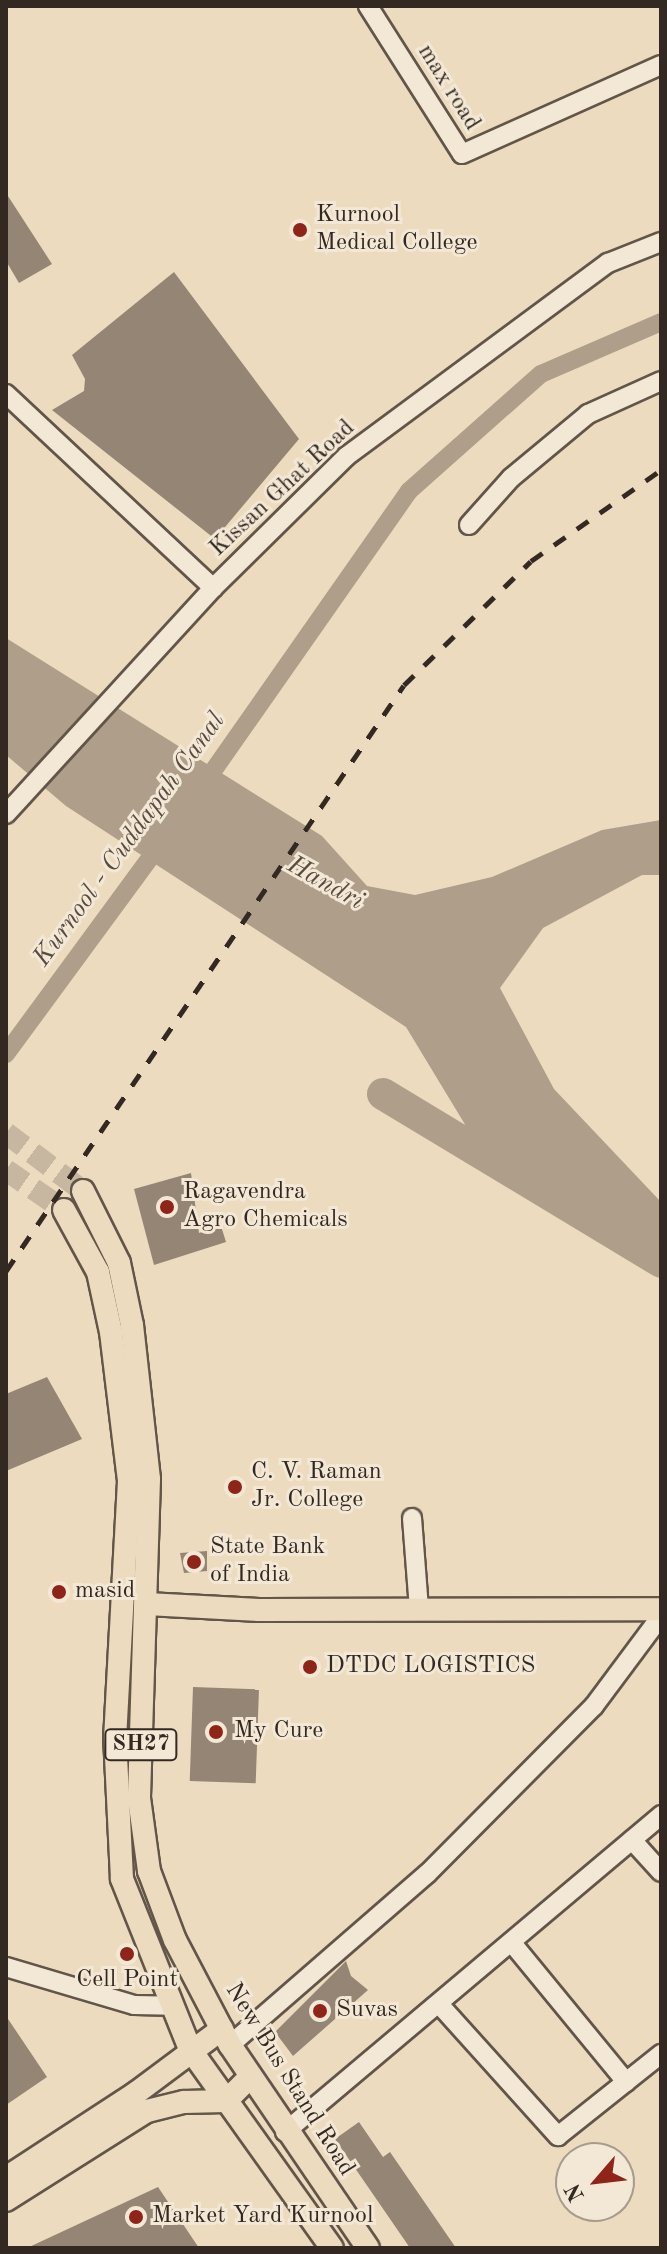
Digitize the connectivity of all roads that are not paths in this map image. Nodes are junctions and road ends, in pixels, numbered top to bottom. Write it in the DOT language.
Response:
graph roads {
  1 [pos="368,6"];
  2 [pos="661,65"];
  3 [pos="661,242"];
  4 [pos="661,381"];
  5 [pos="6,394"];
  6 [pos="469,525"];
  7 [pos="213,588"];
  8 [pos="6,814"];
  9 [pos="83,1191"];
  10 [pos="64,1210"];
  11 [pos="412,1518"];
  12 [pos="122,1598"];
  13 [pos="147,1604"];
  14 [pos="419,1609"];
  15 [pos="661,1609"];
  16 [pos="661,1616"];
  17 [pos="661,1815"];
  18 [pos="632,1840"];
  19 [pos="661,1872"];
  20 [pos="512,1943"];
  21 [pos="6,1967"];
  22 [pos="439,2004"];
  23 [pos="173,2006"];
  24 [pos="226,2037"];
  25 [pos="190,2049"];
  26 [pos="661,2054"];
  27 [pos="250,2077"];
  28 [pos="626,2082"];
  29 [pos="226,2101"];
  30 [pos="285,2132"];
  31 [pos="6,2178"];
  32 [pos="6,2200"];
  33 [pos="332,2248"];
  34 [pos="368,2248"];
  1 -- 2 [label="street, max road"];
  3 -- 7 [label="street, Kissan Ghat Road"];
  4 -- 6 [label="street"];
  5 -- 7 [label="street, Kissan Ghat Road"];
  7 -- 8 [label="street"];
  9 -- 13 [label="main road, New Bus Stand Road / SH27"];
  10 -- 12 [label="main road, SH27"];
  11 -- 14 [label="street"];
  12 -- 13 [label="street"];
  12 -- 23 [label="main road, SH27"];
  13 -- 14 [label="main road"];
  13 -- 24 [label="main road, New Bus Stand Road / SH27"];
  14 -- 15 [label="main road"];
  16 -- 24 [label="street"];
  17 -- 18 [label="street"];
  18 -- 19 [label="street"];
  18 -- 20 [label="street"];
  20 -- 22 [label="street"];
  20 -- 28 [label="street"];
  21 -- 23 [label="street"];
  22 -- 28 [label="street"];
  22 -- 30 [label="street"];
  23 -- 25 [label="main road, SH27"];
  24 -- 25 [label="main road"];
  24 -- 27 [label="main road, New Bus Stand Road / SH27"];
  25 -- 29 [label="main road, SH27"];
  25 -- 31 [label="main road"];
  26 -- 28 [label="street"];
  27 -- 29 [label="main road"];
  27 -- 30 [label="main road, New Bus Stand Road / SH27"];
  29 -- 32 [label="main road"];
  29 -- 33 [label="main road, SH27"];
  30 -- 34 [label="main road, New Bus Stand Road / SH27"];
}
